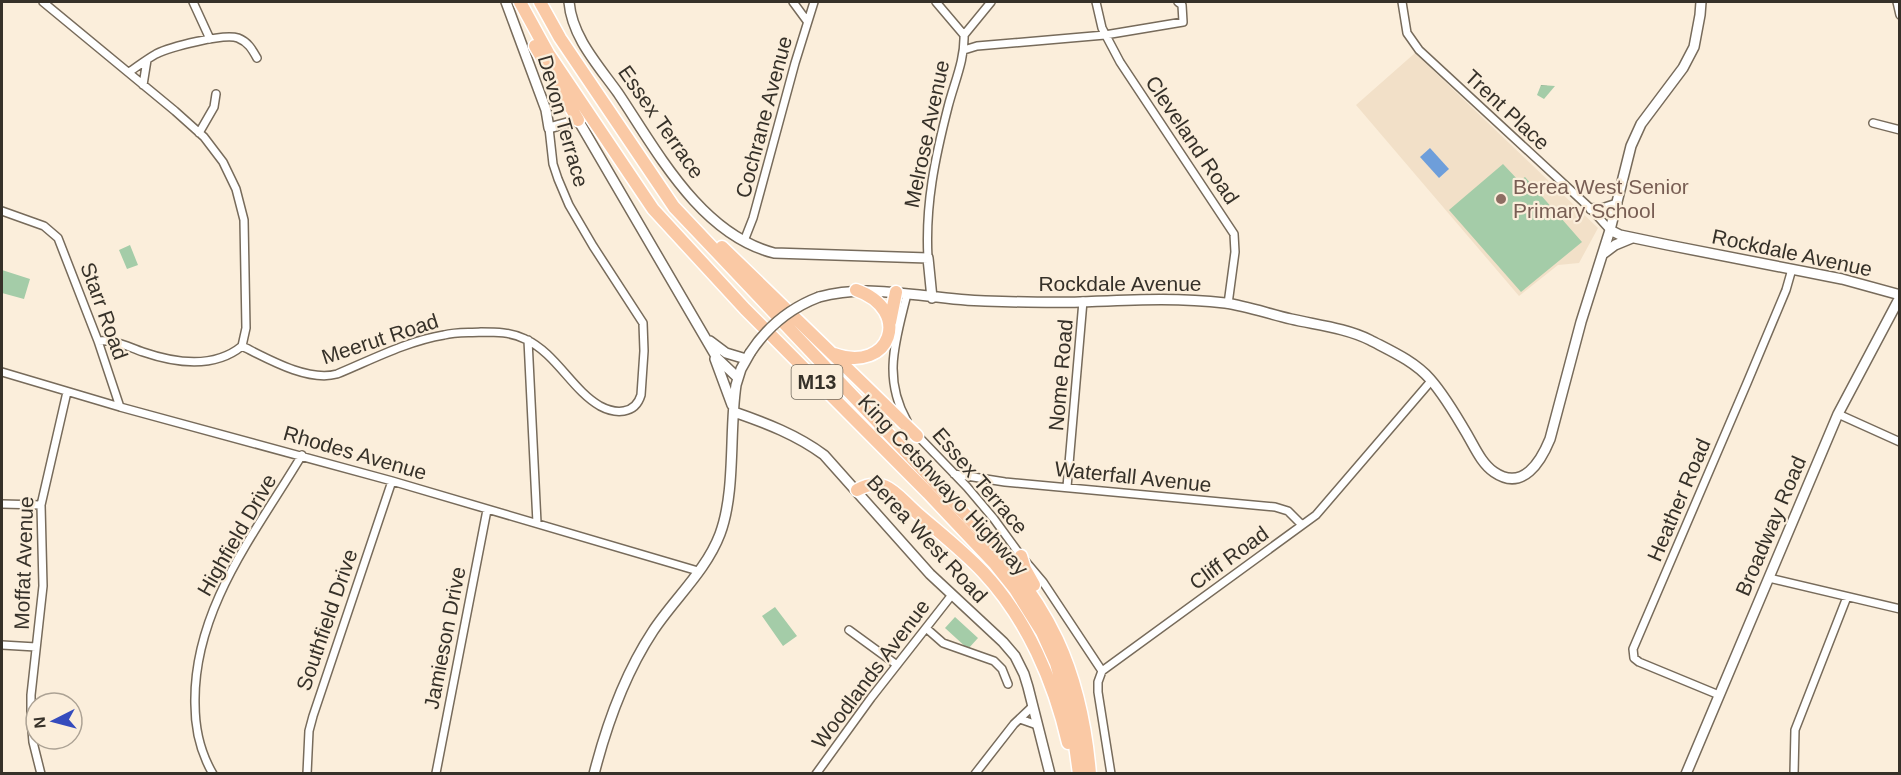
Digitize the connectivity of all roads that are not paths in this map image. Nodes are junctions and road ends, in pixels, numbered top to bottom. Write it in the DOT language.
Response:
graph roads {
  1 [pos="44,2"];
  2 [pos="193,2"];
  3 [pos="506,2"];
  4 [pos="514,2"];
  5 [pos="520,2"];
  6 [pos="540,2"];
  7 [pos="569,2"];
  8 [pos="793,2"];
  9 [pos="814,2"];
  10 [pos="936,2"];
  11 [pos="992,2"];
  12 [pos="1096,2"];
  13 [pos="1178,2"];
  14 [pos="1402,2"];
  15 [pos="1701,2"];
  16 [pos="1897,2"];
  17 [pos="1899,15"];
  18 [pos="807,21"];
  19 [pos="964,35"];
  20 [pos="1105,35"];
  21 [pos="210,39"];
  22 [pos="964,50"];
  23 [pos="257,58"];
  24 [pos="147,60"];
  25 [pos="129,72"];
  26 [pos="143,84"];
  27 [pos="216,94"];
  28 [pos="578,120"];
  29 [pos="1872,123"];
  30 [pos="549,128"];
  31 [pos="1899,130"];
  32 [pos="199,133"];
  33 [pos="657,184"];
  34 [pos="1617,204"];
  35 [pos="1591,209"];
  36 [pos="2,211"];
  37 [pos="1610,230"];
  38 [pos="1635,238"];
  39 [pos="744,241"];
  40 [pos="1602,255"];
  41 [pos="928,258"];
  42 [pos="1792,269"];
  43 [pos="856,290"];
  44 [pos="902,293"];
  45 [pos="1899,296"];
  46 [pos="932,298"];
  47 [pos="1083,302"];
  48 [pos="1228,304"];
  49 [pos="890,324"];
  50 [pos="706,338"];
  51 [pos="528,340"];
  52 [pos="98,341"];
  53 [pos="242,346"];
  54 [pos="830,352"];
  55 [pos="748,356"];
  56 [pos="2,372"];
  57 [pos="738,378"];
  58 [pos="1431,381"];
  59 [pos="67,392"];
  60 [pos="120,406"];
  61 [pos="734,412"];
  62 [pos="1838,414"];
  63 [pos="917,436"];
  64 [pos="1899,442"];
  65 [pos="303,455"];
  66 [pos="954,474"];
  67 [pos="392,481"];
  68 [pos="1067,487"];
  69 [pos="857,490"];
  70 [pos="2,504"];
  71 [pos="41,505"];
  72 [pos="487,510"];
  73 [pos="537,523"];
  74 [pos="1302,525"];
  75 [pos="1021,556"];
  76 [pos="698,571"];
  77 [pos="1769,578"];
  78 [pos="951,596"];
  79 [pos="1847,597"];
  80 [pos="1899,609"];
  81 [pos="926,628"];
  82 [pos="849,630"];
  83 [pos="2,645"];
  84 [pos="36,647"];
  85 [pos="897,665"];
  86 [pos="1102,671"];
  87 [pos="1008,684"];
  88 [pos="1719,695"];
  89 [pos="1033,706"];
  90 [pos="1083,717"];
  91 [pos="1020,719"];
  92 [pos="1038,725"];
  93 [pos="436,773"];
  94 [pos="41,774"];
  95 [pos="213,774"];
  96 [pos="307,774"];
  97 [pos="594,774"];
  98 [pos="816,774"];
  99 [pos="975,774"];
  100 [pos="1050,774"];
  101 [pos="1077,774"];
  102 [pos="1090,774"];
  103 [pos="1111,774"];
  104 [pos="1686,774"];
  105 [pos="1794,774"];
  1 -- 25 [label="street"];
  2 -- 21 [label="street"];
  3 -- 30 [label="street, Devon Terrace"];
  4 -- 28 [label="highway"];
  5 -- 101 [label="highway, King Cetshwayo Highway / M13"];
  6 -- 33 [label="highway, King Cetshwayo Highway / M13"];
  7 -- 39 [label="street, Essex Terrace"];
  8 -- 18 [label="street"];
  9 -- 18 [label="street, Cochrane Avenue"];
  10 -- 19 [label="street"];
  11 -- 19 [label="street"];
  12 -- 20 [label="street, Cleveland Road"];
  13 -- 20 [label="street, Melrose Avenue"];
  14 -- 35 [label="street, Trent Place"];
  15 -- 34 [label="street"];
  16 -- 17 [label="street"];
  18 -- 39 [label="street, Cochrane Avenue"];
  19 -- 22 [label="street, Melrose Avenue"];
  20 -- 22 [label="street, Melrose Avenue"];
  20 -- 48 [label="street, Cleveland Road"];
  21 -- 23 [label="street"];
  21 -- 24 [label="street"];
  22 -- 41 [label="street, Melrose Avenue"];
  24 -- 25 [label="street"];
  24 -- 26 [label="street"];
  25 -- 26 [label="street"];
  26 -- 32 [label="street"];
  27 -- 32 [label="street"];
  28 -- 30 [label="street"];
  28 -- 50 [label="street"];
  29 -- 31 [label="street"];
  30 -- 51 [label="street, Devon Terrace"];
  32 -- 53 [label="street"];
  33 -- 54 [label="highway"];
  33 -- 90 [label="highway, King Cetshwayo Highway / M13"];
  34 -- 35 [label="street"];
  34 -- 37 [label="street"];
  35 -- 37 [label="street, Trent Place"];
  36 -- 52 [label="street, Starr Road"];
  37 -- 38 [label="street, Rockdale Avenue"];
  37 -- 40 [label="street, Rockdale Avenue"];
  38 -- 40 [label="street"];
  38 -- 42 [label="street, Rockdale Avenue"];
  39 -- 41 [label="street, Essex Terrace"];
  40 -- 58 [label="street, Rockdale Avenue"];
  41 -- 46 [label="street, Melrose Avenue"];
  42 -- 45 [label="street, Rockdale Avenue"];
  42 -- 88 [label="street, Heather Road"];
  43 -- 44 [label="street, Rockdale Avenue"];
  43 -- 49 [label="highway"];
  43 -- 55 [label="street, Rockdale Avenue, bridge"];
  44 -- 46 [label="street, Rockdale Avenue"];
  44 -- 49 [label="highway"];
  44 -- 63 [label="street, Essex Terrace"];
  45 -- 62 [label="street, Broadway Road"];
  46 -- 47 [label="street, Rockdale Avenue"];
  47 -- 48 [label="street, Rockdale Avenue"];
  47 -- 68 [label="street, Nome Road"];
  48 -- 58 [label="street, Rockdale Avenue"];
  49 -- 54 [label="highway"];
  50 -- 55 [label="street"];
  50 -- 57 [label="street"];
  50 -- 61 [label="street"];
  51 -- 53 [label="street, Meerut Road"];
  51 -- 73 [label="street"];
  52 -- 53 [label="street"];
  52 -- 60 [label="street, Starr Road"];
  54 -- 63 [label="highway"];
  55 -- 57 [label="street, Rockdale Avenue"];
  56 -- 59 [label="street, Rhodes Avenue"];
  57 -- 61 [label="street, Rockdale Avenue"];
  58 -- 74 [label="street, Cliff Road"];
  59 -- 60 [label="street, Rhodes Avenue"];
  59 -- 71 [label="street, Moffat Avenue"];
  60 -- 65 [label="street, Rhodes Avenue"];
  61 -- 69 [label="street, Berea West Road"];
  61 -- 76 [label="street, Rockdale Avenue"];
  62 -- 64 [label="street"];
  62 -- 77 [label="street, Broadway Road"];
  63 -- 66 [label="street, Essex Terrace"];
  65 -- 67 [label="street, Rhodes Avenue"];
  65 -- 95 [label="street, Highfield Drive"];
  66 -- 68 [label="street, Waterfall Avenue"];
  66 -- 75 [label="street, Essex Terrace"];
  67 -- 72 [label="street, Rhodes Avenue"];
  67 -- 96 [label="street, Southfield Drive"];
  68 -- 74 [label="street, Waterfall Avenue"];
  69 -- 78 [label="street, Berea West Road"];
  69 -- 101 [label="highway"];
  70 -- 71 [label="street"];
  71 -- 84 [label="street, Moffat Avenue"];
  72 -- 73 [label="street, Rhodes Avenue"];
  72 -- 93 [label="street, Jamieson Drive"];
  73 -- 76 [label="street, Rhodes Avenue"];
  74 -- 86 [label="street, Cliff Road"];
  75 -- 86 [label="street, Essex Terrace"];
  75 -- 90 [label="highway"];
  76 -- 97 [label="street, Rockdale Avenue"];
  77 -- 79 [label="street"];
  77 -- 88 [label="street, Broadway Road"];
  78 -- 81 [label="street, Woodlands Avenue"];
  78 -- 89 [label="street, Berea West Road"];
  79 -- 80 [label="street"];
  79 -- 105 [label="street"];
  81 -- 85 [label="street, Woodlands Avenue"];
  81 -- 87 [label="street"];
  82 -- 85 [label="street"];
  83 -- 84 [label="street"];
  84 -- 94 [label="street, Moffat Avenue"];
  85 -- 98 [label="street, Woodlands Avenue"];
  86 -- 103 [label="street"];
  88 -- 104 [label="street, Broadway Road"];
  89 -- 91 [label="street"];
  89 -- 92 [label="street, Berea West Road"];
  90 -- 102 [label="highway, King Cetshwayo Highway / M13"];
  91 -- 92 [label="street"];
  91 -- 99 [label="street"];
  92 -- 100 [label="street, Berea West Road"];
}
